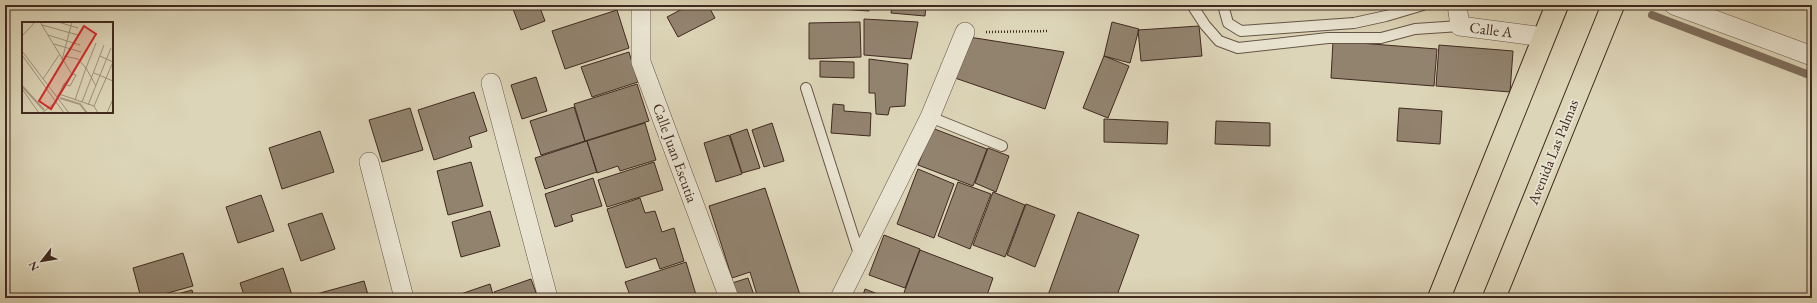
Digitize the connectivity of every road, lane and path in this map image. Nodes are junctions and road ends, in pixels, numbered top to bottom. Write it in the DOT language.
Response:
graph roads {
  1 [pos="641,5"];
  2 [pos="1192,5"];
  3 [pos="1223,5"];
  4 [pos="1423,5"];
  5 [pos="1457,5"];
  6 [pos="1557,5"];
  7 [pos="1612,5"];
  8 [pos="1674,5"];
  9 [pos="1460,26"];
  10 [pos="1049,31"];
  11 [pos="965,32"];
  12 [pos="1544,37"];
  13 [pos="1812,56"];
  14 [pos="491,83"];
  15 [pos="806,88"];
  16 [pos="930,117"];
  17 [pos="1002,146"];
  18 [pos="369,162"];
  19 [pos="860,257"];
  20 [pos="404,298"];
  21 [pos="548,298"];
  22 [pos="729,298"];
  23 [pos="840,298"];
  24 [pos="1439,298"];
  25 [pos="1494,298"];
  1 -- 22 [label="street, Calle Juan Escutia"];
  2 -- 9 [label="lane"];
  3 -- 4 [label="lane"];
  5 -- 9 [label="street, Calle A"];
  6 -- 12 [label="main road"];
  7 -- 25 [label="main road, Avenida Las Palmas"];
  8 -- 13 [label="street"];
  9 -- 12 [label="street, Calle A"];
  10 -- 11 [label="path"];
  11 -- 16 [label="street"];
  12 -- 24 [label="main road"];
  14 -- 21 [label="street"];
  15 -- 19 [label="lane"];
  16 -- 17 [label="lane"];
  16 -- 19 [label="street"];
  18 -- 20 [label="street"];
  19 -- 23 [label="street"];
}
